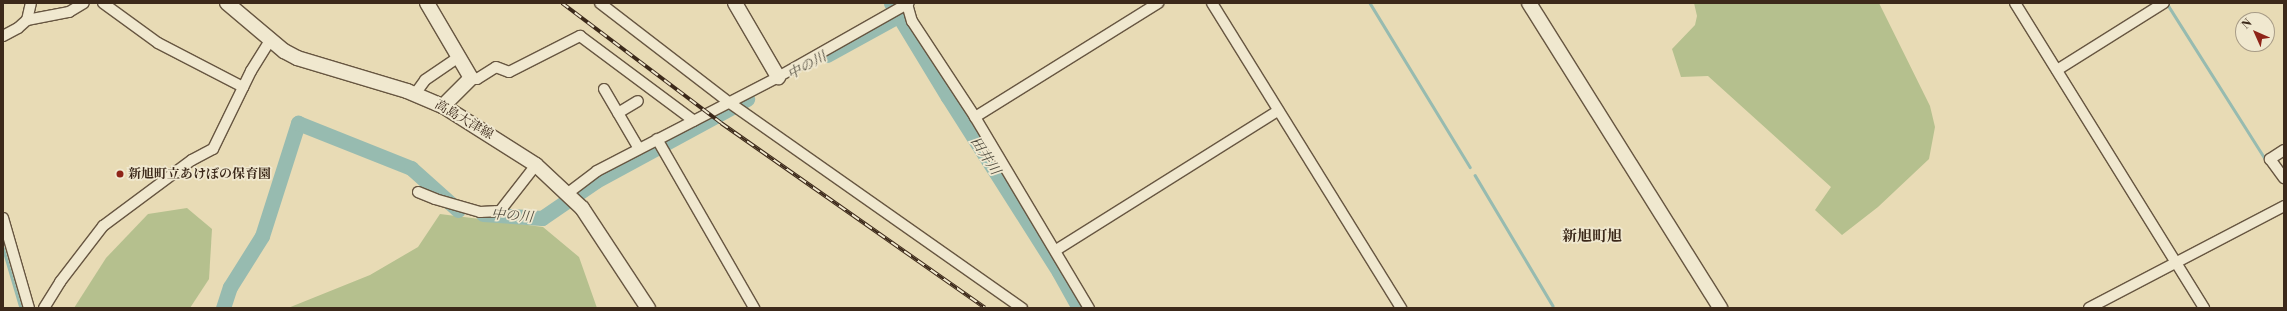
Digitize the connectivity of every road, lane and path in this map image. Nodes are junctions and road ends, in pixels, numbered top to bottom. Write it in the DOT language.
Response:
graph roads {
  1 [pos="31,3"];
  2 [pos="84,3"];
  3 [pos="104,3"];
  4 [pos="227,3"];
  5 [pos="427,3"];
  6 [pos="600,3"];
  7 [pos="735,3"];
  8 [pos="908,3"];
  9 [pos="1158,3"];
  10 [pos="1212,3"];
  11 [pos="1529,3"];
  12 [pos="2015,3"];
  13 [pos="2164,3"];
  14 [pos="27,20"];
  15 [pos="3,36"];
  16 [pos="270,41"];
  17 [pos="460,56"];
  18 [pos="2057,70"];
  19 [pos="778,77"];
  20 [pos="471,78"];
  21 [pos="243,87"];
  22 [pos="604,89"];
  23 [pos="415,94"];
  24 [pos="638,101"];
  25 [pos="730,103"];
  26 [pos="443,106"];
  27 [pos="1278,111"];
  28 [pos="618,113"];
  29 [pos="975,117"];
  30 [pos="694,121"];
  31 [pos="657,139"];
  32 [pos="639,149"];
  33 [pos="2284,150"];
  34 [pos="536,165"];
  35 [pos="2284,178"];
  36 [pos="418,192"];
  37 [pos="571,195"];
  38 [pos="2284,206"];
  39 [pos="3,218"];
  40 [pos="1056,250"];
  41 [pos="2176,264"];
  42 [pos="29,308"];
  43 [pos="44,308"];
  44 [pos="648,308"];
  45 [pos="754,308"];
  46 [pos="1022,308"];
  47 [pos="1089,308"];
  48 [pos="1401,308"];
  49 [pos="1720,308"];
  50 [pos="2089,308"];
  51 [pos="2204,308"];
  1 -- 14 [label="street"];
  2 -- 14 [label="street"];
  3 -- 21 [label="street"];
  4 -- 16 [label="street, 高島大津線"];
  5 -- 17 [label="street"];
  6 -- 25 [label="street"];
  7 -- 19 [label="street"];
  8 -- 19 [label="street"];
  8 -- 29 [label="street"];
  9 -- 29 [label="street"];
  10 -- 27 [label="street"];
  11 -- 49 [label="street"];
  12 -- 18 [label="street"];
  13 -- 18 [label="street"];
  14 -- 15 [label="street"];
  16 -- 21 [label="street"];
  16 -- 23 [label="street, 高島大津線"];
  17 -- 20 [label="street"];
  17 -- 23 [label="street"];
  18 -- 41 [label="street"];
  19 -- 25 [label="street"];
  20 -- 26 [label="street"];
  20 -- 30 [label="street"];
  21 -- 43 [label="street"];
  22 -- 28 [label="street"];
  23 -- 26 [label="street, 高島大津線"];
  24 -- 28 [label="street"];
  25 -- 30 [label="street"];
  25 -- 46 [label="street"];
  26 -- 34 [label="street, 高島大津線"];
  27 -- 40 [label="street"];
  27 -- 48 [label="street"];
  28 -- 32 [label="street"];
  29 -- 40 [label="street"];
  30 -- 31 [label="street"];
  31 -- 32 [label="street"];
  31 -- 45 [label="street"];
  32 -- 37 [label="street"];
  33 -- 35 [label="street"];
  34 -- 36 [label="street"];
  34 -- 37 [label="street, 高島大津線"];
  37 -- 44 [label="street, 高島大津線"];
  38 -- 41 [label="street"];
  39 -- 42 [label="street"];
  40 -- 47 [label="street"];
  41 -- 50 [label="street"];
  41 -- 51 [label="street"];
}
